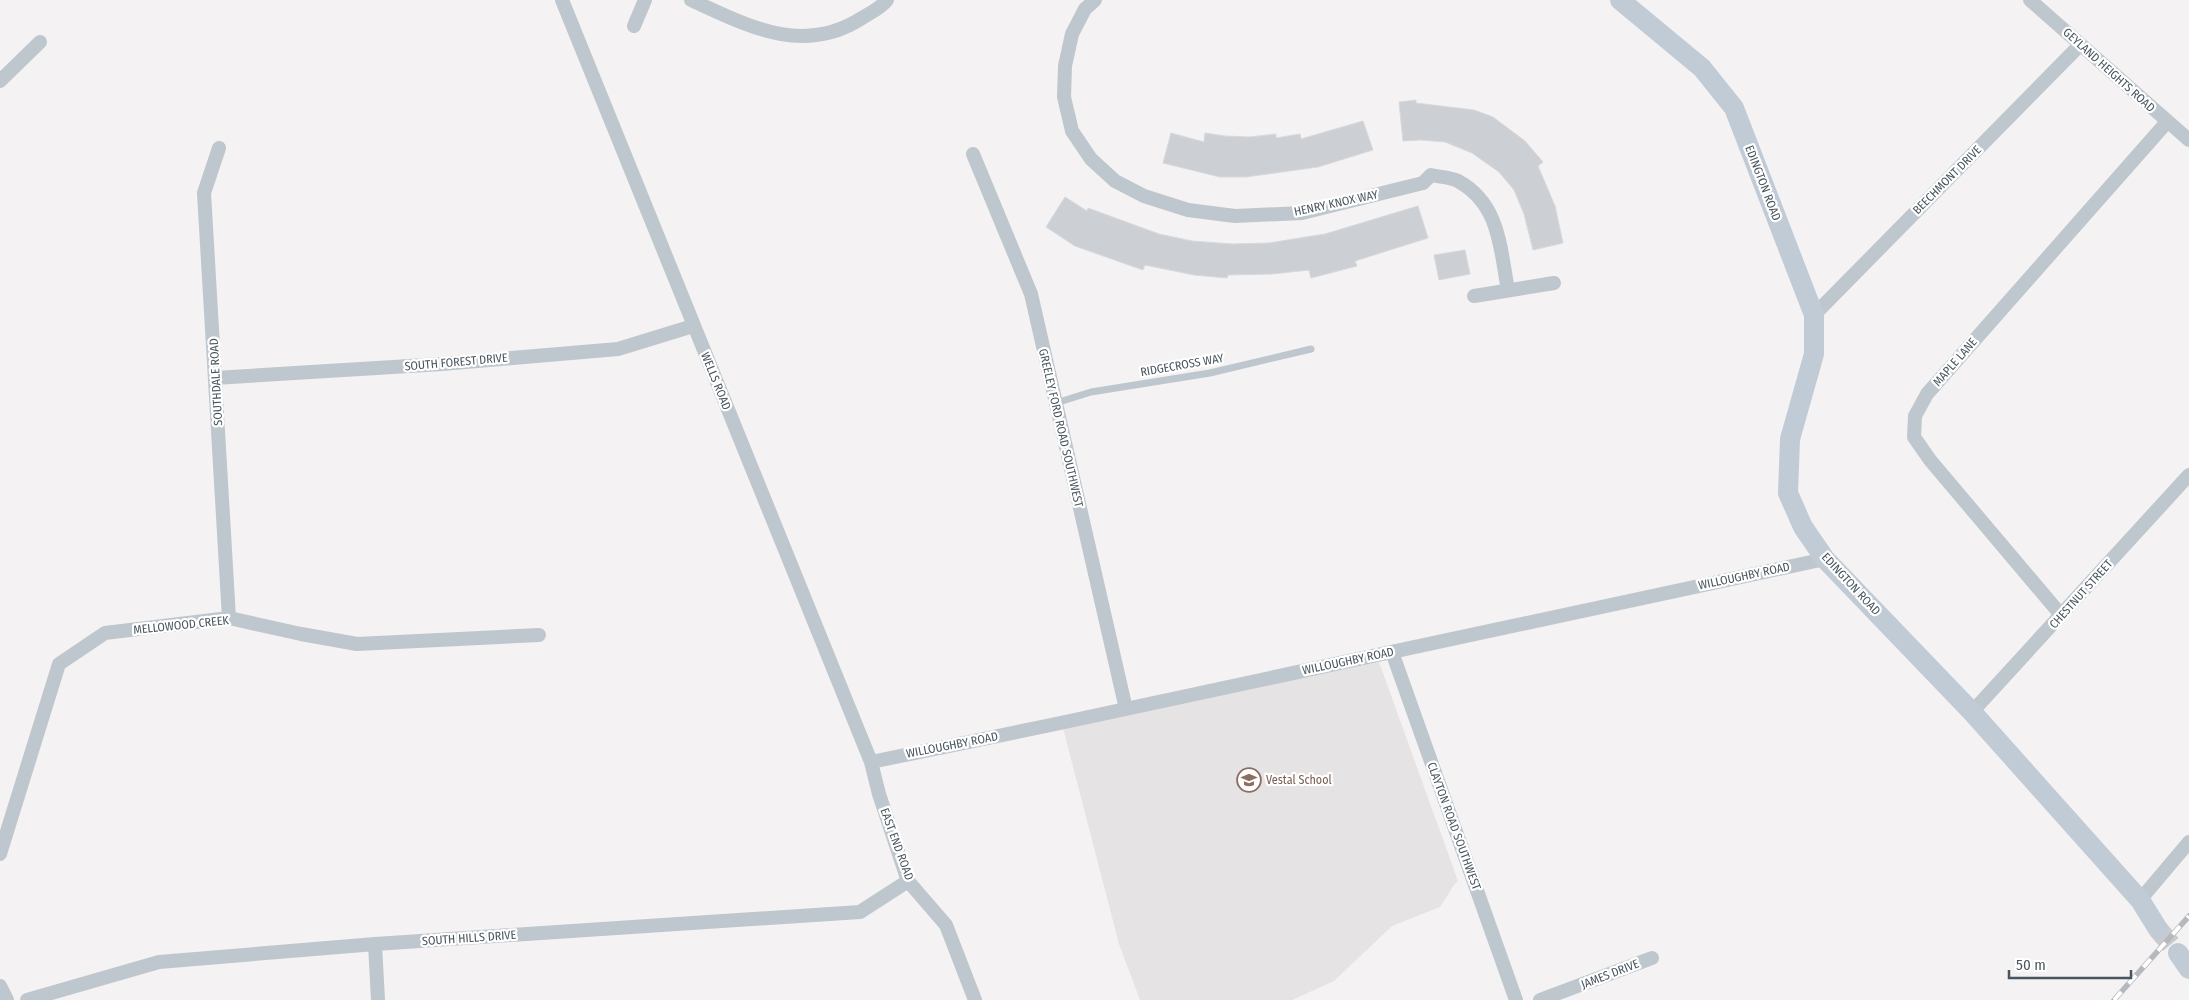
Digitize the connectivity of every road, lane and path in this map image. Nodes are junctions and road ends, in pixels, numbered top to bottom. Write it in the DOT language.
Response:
graph roads {
  1 [pos="562,0"];
  2 [pos="646,0"];
  3 [pos="691,0"];
  4 [pos="887,0"];
  5 [pos="1095,0"];
  6 [pos="1620,0"];
  7 [pos="2030,0"];
  8 [pos="634,26"];
  9 [pos="40,42"];
  10 [pos="2080,45"];
  11 [pos="0,81"];
  12 [pos="2167,122"];
  13 [pos="2189,140"];
  14 [pos="219,148"];
  15 [pos="973,154"];
  16 [pos="1554,283"];
  17 [pos="1508,290"];
  18 [pos="1474,296"];
  19 [pos="1814,315"];
  20 [pos="694,326"];
  21 [pos="1311,350"];
  22 [pos="216,378"];
  23 [pos="1056,403"];
  24 [pos="2189,475"];
  25 [pos="1825,559"];
  26 [pos="2061,615"];
  27 [pos="229,618"];
  28 [pos="538,635"];
  29 [pos="1392,652"];
  30 [pos="1126,709"];
  31 [pos="1972,712"];
  32 [pos="871,762"];
  33 [pos="2189,842"];
  34 [pos="0,854"];
  35 [pos="908,881"];
  36 [pos="2140,900"];
  37 [pos="2158,930"];
  38 [pos="375,944"];
  39 [pos="1652,958"];
  40 [pos="0,986"];
  41 [pos="7,1000"];
  42 [pos="27,1000"];
  43 [pos="378,1000"];
  44 [pos="975,1000"];
  45 [pos="1516,1000"];
  46 [pos="1540,1000"];
  1 -- 20 [label="street, WELLS ROAD"];
  2 -- 8 [label="street"];
  3 -- 4 [label="street"];
  5 -- 17 [label="street, HENRY KNOX WAY"];
  6 -- 19 [label="street, EDINGTON ROAD"];
  7 -- 10 [label="street, GEYLAND HEIGHTS ROAD"];
  9 -- 11 [label="street"];
  10 -- 12 [label="street, GEYLAND HEIGHTS ROAD"];
  10 -- 19 [label="street, BEECHMONT DRIVE"];
  12 -- 13 [label="street, GEYLAND HEIGHTS ROAD"];
  12 -- 26 [label="street, MAPLE LANE"];
  14 -- 22 [label="street, SOUTHDALE ROAD"];
  15 -- 23 [label="street, GREELEY FORD ROAD SOUTHWEST"];
  16 -- 17 [label="street"];
  17 -- 18 [label="street"];
  19 -- 25 [label="street, EDINGTON ROAD"];
  20 -- 22 [label="street, SOUTH FOREST DRIVE"];
  20 -- 32 [label="street, WELLS ROAD"];
  21 -- 23 [label="lane, RIDGECROSS WAY"];
  22 -- 27 [label="street, SOUTHDALE ROAD"];
  23 -- 30 [label="street, GREELEY FORD ROAD SOUTHWEST"];
  24 -- 26 [label="street, CHESTNUT STREET"];
  25 -- 29 [label="street, WILLOUGHBY ROAD"];
  25 -- 31 [label="street, EDINGTON ROAD"];
  26 -- 31 [label="street, CHESTNUT STREET"];
  27 -- 28 [label="street, MELLOWOOD CREEK"];
  27 -- 34 [label="street, MELLOWOOD CREEK"];
  29 -- 30 [label="street, WILLOUGHBY ROAD"];
  29 -- 45 [label="street, CLAYTON ROAD SOUTHWEST"];
  30 -- 32 [label="street, WILLOUGHBY ROAD"];
  31 -- 36 [label="street, EDINGTON ROAD"];
  32 -- 35 [label="street, EAST END ROAD"];
  33 -- 36 [label="street"];
  35 -- 38 [label="street, SOUTH HILLS DRIVE"];
  35 -- 44 [label="street, EAST END ROAD"];
  36 -- 37 [label="street, EDINGTON ROAD"];
  38 -- 42 [label="street, SOUTH HILLS DRIVE"];
  38 -- 43 [label="street"];
  39 -- 46 [label="street, JAMES DRIVE"];
  40 -- 41 [label="street"];
}
